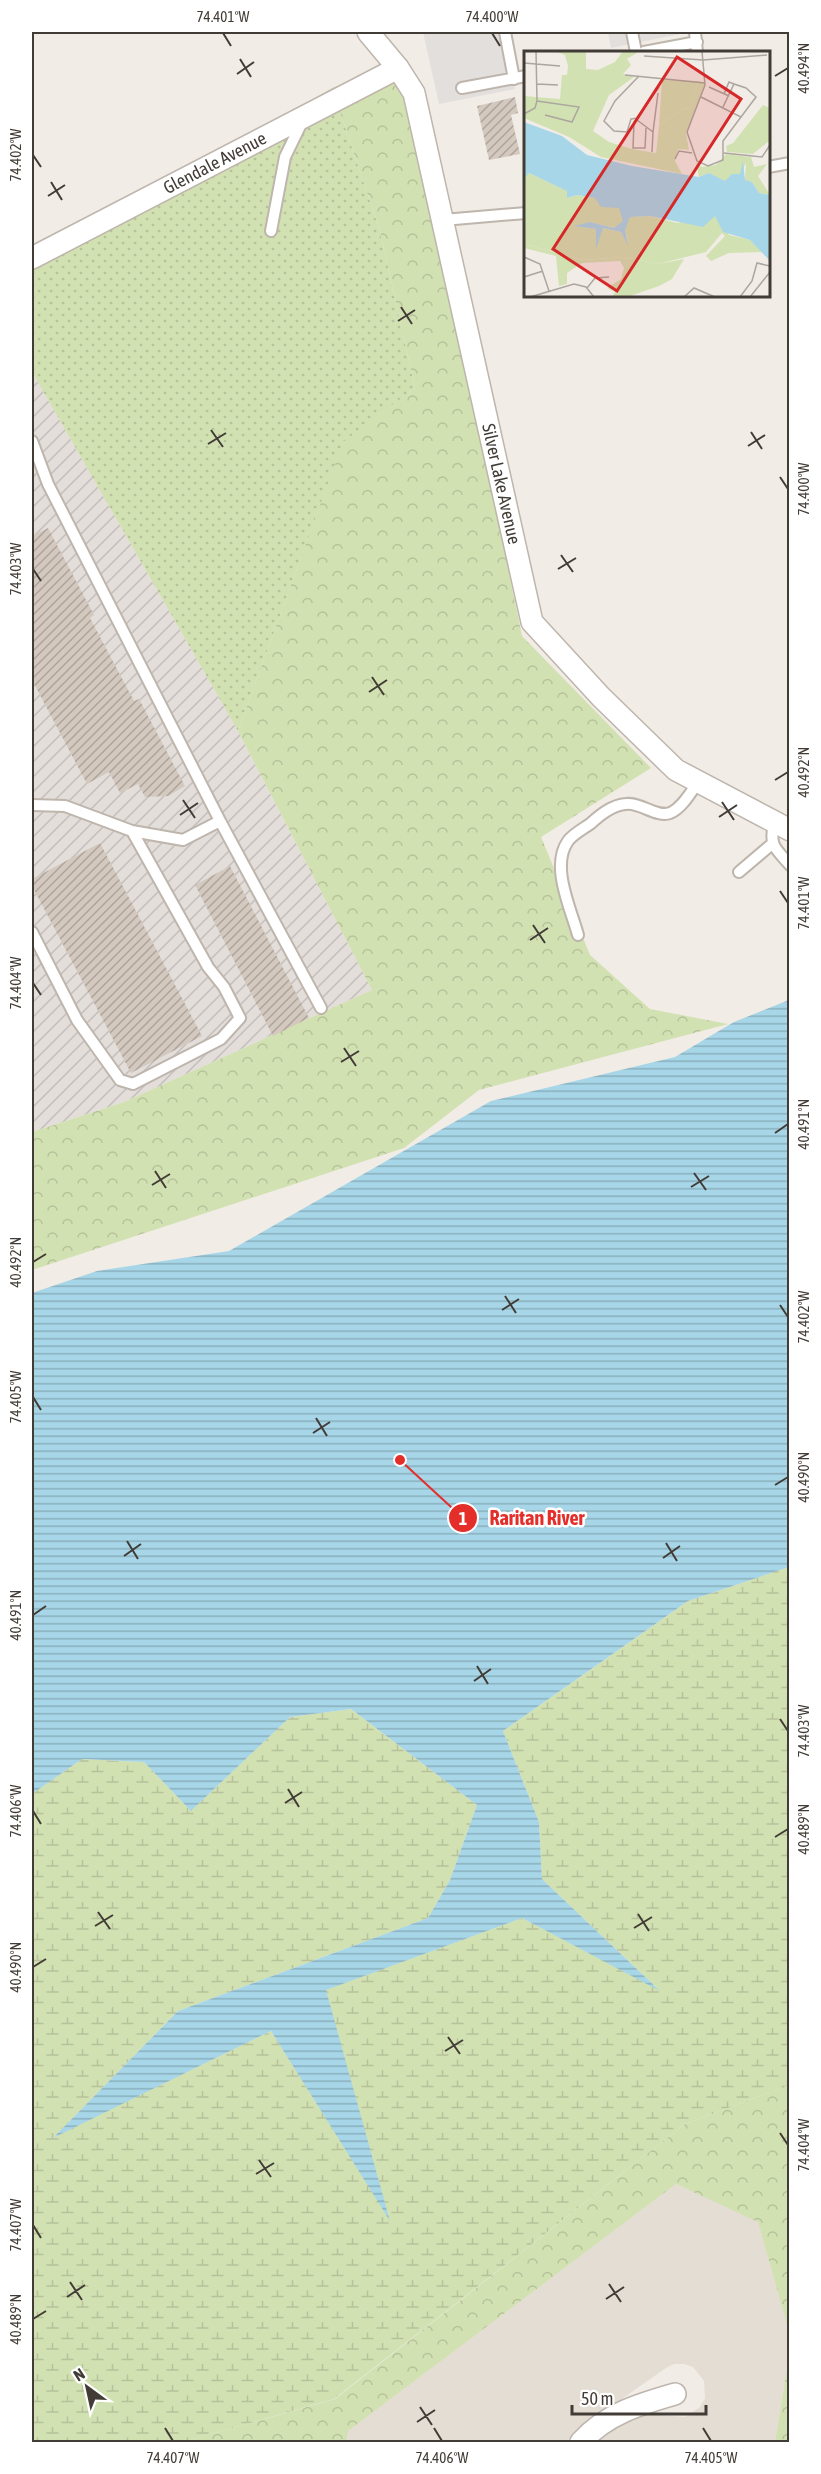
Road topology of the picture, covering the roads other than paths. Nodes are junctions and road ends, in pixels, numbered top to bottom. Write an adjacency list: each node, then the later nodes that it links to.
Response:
1 (368, 32): 7 (street, Silver Lake Avenue)
2 (505, 32): 9 (lane)
3 (632, 32): 5 (lane)
4 (697, 42): 6 (lane)
5 (636, 51)
6 (649, 51)
7 (398, 68): 11 (street, Glendale Avenue); 15 (street, Silver Lake Avenue)
8 (524, 76): 9 (lane)
9 (514, 79): 10 (lane)
10 (462, 88)
11 (304, 117): 16 (lane); 17 (street, Glendale Avenue)
12 (789, 163): 13 (lane)
13 (770, 167)
14 (524, 213): 15 (lane)
15 (443, 220): 19 (street, Silver Lake Avenue)
16 (271, 231)
17 (32, 258)
18 (32, 441): 21 (lane)
19 (698, 782): 22 (street, Silver Lake Avenue); 28 (lane)
20 (32, 805): 23 (lane)
21 (220, 821): 23 (lane); 29 (lane)
22 (782, 826): 24 (lane)
23 (132, 831): 27 (lane)
24 (772, 844): 25 (lane); 26 (lane)
25 (789, 865)
26 (739, 872)
27 (32, 932)
28 (578, 935)
29 (321, 1008)
30 (675, 2394): 31 (street)
31 (581, 2442)

